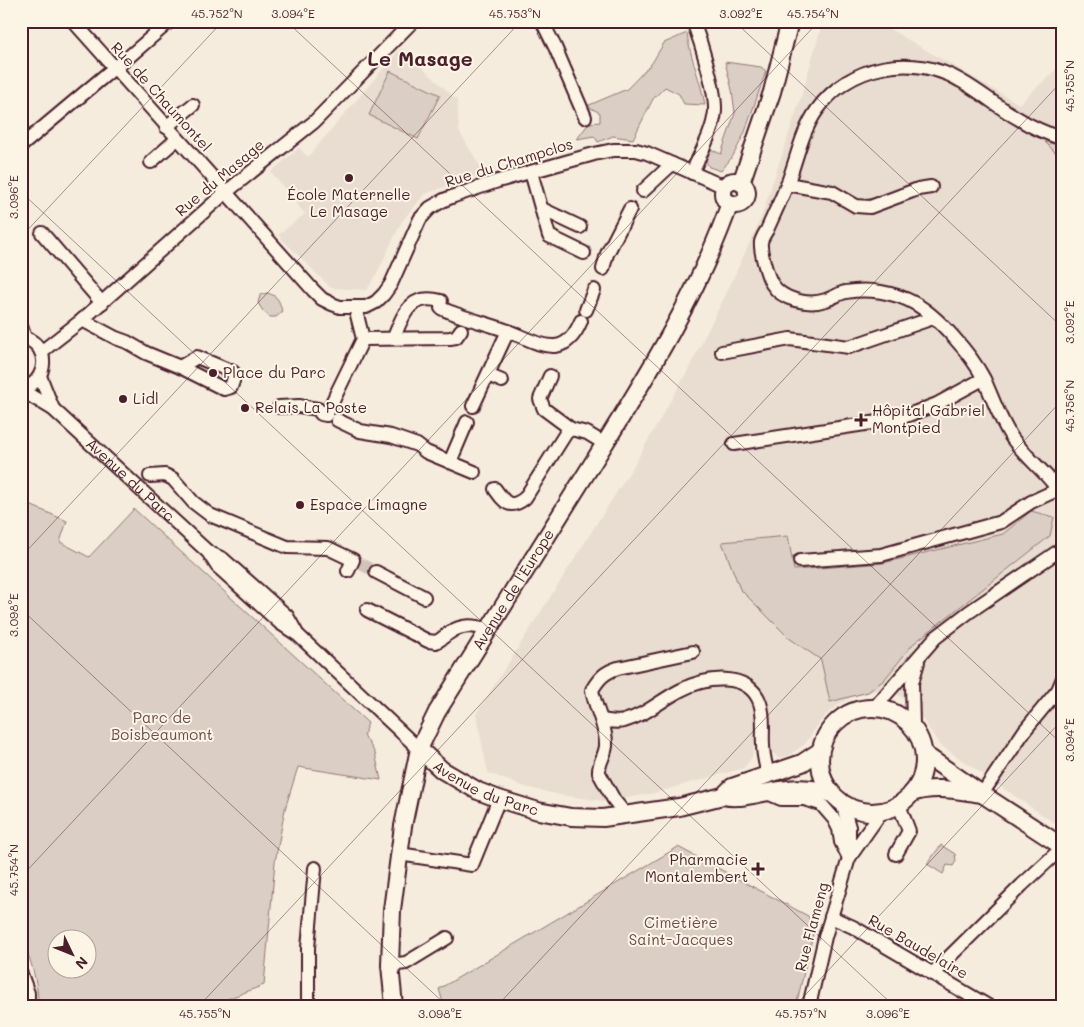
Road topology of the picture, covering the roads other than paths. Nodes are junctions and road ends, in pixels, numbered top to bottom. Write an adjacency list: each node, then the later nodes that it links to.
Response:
1 (73, 21): 7 (street, Rue de Chaumontel)
2 (170, 21): 7 (street)
3 (542, 21): 9 (street)
4 (693, 21): 17 (street)
5 (790, 21): 21 (main road, Avenue de l'Europe)
6 (411, 22): 22 (street, Rue du Masage)
7 (114, 68): 10 (street, Rue de Chaumontel); 13 (street)
8 (193, 105): 10 (street)
9 (585, 117)
10 (166, 127): 11 (street, Rue de Chaumontel)
11 (177, 139): 14 (street); 22 (street, Rue de Chaumontel)
12 (1063, 139): 18 (street)
13 (21, 146)
14 (151, 162)
15 (672, 164): 16 (street, Rue du Champclos); 17 (street, Rue du Champclos); 20 (street)
16 (531, 172): 23 (street); 31 (street, Rue du Champclos)
17 (692, 173): 21 (street, Rue du Champclos)
18 (787, 184): 19 (street); 32 (street)
19 (931, 187)
20 (643, 191)
21 (732, 191): 54 (main road, Avenue de l'Europe)
22 (226, 194): 30 (street, Rue du Masage); 31 (street, Rue du Champclos)
23 (542, 208): 25 (street); 27 (street)
24 (630, 209): 28 (street)
25 (580, 227)
26 (42, 233): 30 (street)
27 (584, 253)
28 (603, 269)
29 (594, 290): 35 (street)
30 (102, 303): 33 (street, Rue du Masage)
31 (354, 307): 38 (street)
32 (933, 318): 40 (street); 45 (street)
33 (82, 320): 39 (street, Rue du Masage); 41 (street)
34 (461, 330): 37 (street)
35 (508, 331): 37 (street); 42 (street)
36 (22, 334): 39 (street)
37 (394, 337): 38 (street)
38 (363, 339): 51 (street)
39 (41, 352): 43 (street)
40 (722, 352)
41 (180, 367)
42 (488, 375): 46 (street); 48 (street)
43 (40, 376): 47 (street); 50 (street, Avenue du Parc)
44 (550, 376): 53 (street)
45 (983, 379): 55 (street); 61 (street)
46 (502, 381)
47 (21, 390): 50 (street, Avenue du Parc)
48 (473, 406)
49 (279, 407): 51 (street)
50 (53, 409): 75 (street, Avenue du Parc)
51 (336, 412): 56 (street)
52 (467, 422): 56 (street)
53 (571, 429): 54 (street); 60 (street)
54 (605, 444): 68 (main road, Avenue de l'Europe)
55 (734, 444)
56 (450, 462): 58 (street)
57 (1063, 468): 61 (street)
58 (474, 472)
59 (150, 476): 64 (street)
60 (495, 489)
61 (1061, 493): 63 (street)
62 (1063, 548): 70 (street)
63 (800, 561)
64 (353, 564)
65 (376, 572): 66 (street)
66 (424, 597)
67 (367, 610): 68 (street)
68 (488, 630): 75 (main road, Avenue de l'Europe)
69 (694, 652): 73 (street)
70 (920, 658): 72 (street); 74 (street)
71 (1061, 687): 81 (street)
72 (875, 707): 74 (main road); 76 (main road)
73 (602, 723): 78 (street); 87 (street)
74 (913, 726): 77 (main road)
75 (419, 749): 84 (main road, Avenue du Parc); 89 (main road, Avenue de l'Europe)
76 (820, 751): 78 (main road, Avenue du Parc); 83 (main road)
77 (924, 754): 80 (main road); 81 (main road)
78 (768, 775): 82 (main road, Avenue du Parc)
79 (767, 792): 82 (main road, Avenue du Parc); 83 (main road, Avenue du Parc); 91 (street)
80 (912, 794): 81 (main road); 85 (main road)
81 (982, 794): 88 (main road)
82 (723, 796): 87 (main road, Avenue du Parc)
83 (837, 798): 86 (main road); 91 (street, Rue Flameng)
84 (499, 799): 87 (main road, Avenue du Parc); 89 (street)
85 (900, 804): 86 (main road); 90 (street)
86 (882, 811): 91 (street, Rue Flameng)
87 (627, 816)
88 (1063, 847): 97 (street)
89 (399, 854): 95 (main road, Avenue de l'Europe)
90 (896, 854)
91 (850, 858): 93 (street, Rue Flameng)
92 (315, 868): 99 (street)
93 (831, 917): 97 (street, Rue Baudelaire); 101 (street, Rue Flameng)
94 (447, 938): 95 (street)
95 (390, 965): 100 (main road, Avenue de l'Europe)
96 (21, 974): 98 (street)
97 (932, 974): 102 (street, Rue Baudelaire)
98 (28, 1006)
99 (308, 1006)
100 (394, 1006)
101 (809, 1006)
102 (988, 1006)

